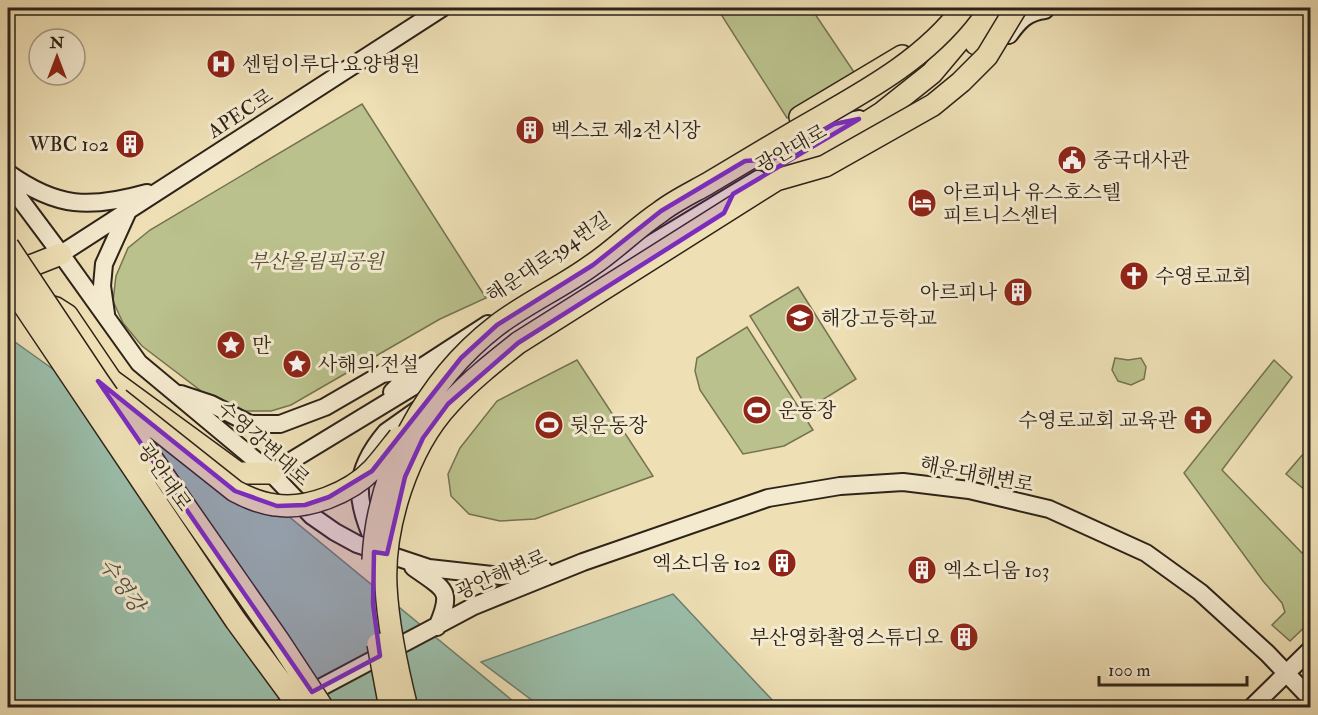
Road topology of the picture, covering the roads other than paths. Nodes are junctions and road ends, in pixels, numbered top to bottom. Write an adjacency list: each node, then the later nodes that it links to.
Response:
1 (442, 8): 17 (main road, APEC로)
2 (952, 8): 12 (highway)
3 (963, 8): 24 (highway, bridge)
4 (970, 8): 24 (highway, 광안대로, bridge)
5 (978, 8): 10 (main road, 해운대로394번길)
6 (985, 8): 15 (highway, 광안대로, bridge)
7 (1002, 8): 13 (highway)
8 (1044, 8): 9 (main road)
9 (1020, 12): 13 (main road, 해운대로394번길); 15 (highway, bridge)
10 (859, 119): 11 (main road, 해운대로394번길); 18 (main road, 해운대로394번길)
11 (756, 160): 12 (main road, 해운대로394번길); 18 (main road)
12 (725, 163): 33 (main road, 해운대로394번길)
13 (816, 165): 20 (main road, 해운대로394번길)
14 (8, 173): 17 (main road)
15 (776, 180): 50 (highway, 광안대로, bridge)
16 (8, 183): 23 (main road, 수영강변대로)
17 (162, 189): 19 (main road, APEC로)
18 (739, 191): 20 (main road); 22 (main road, 해운대로394번길)
19 (129, 211): 23 (main road, APEC로); 29 (main road)
20 (717, 227): 27 (main road, 해운대로394번길)
21 (8, 246): 34 (highway, 광안대로, bridge)
22 (637, 252): 27 (main road, 해운대로394번길); 31 (main road, 해운대로394번길)
23 (61, 254): 25 (highway); 29 (main road, 수영강변대로)
24 (593, 265): 36 (highway, bridge)
25 (8, 271)
26 (8, 282): 47 (highway, 광안대로, bridge)
27 (619, 284): 30 (main road, 해운대로394번길)
28 (8, 295): 38 (highway)
29 (107, 318): 35 (main road, 수영강변대로)
30 (549, 322): 31 (main road, 해운대로394번길); 32 (main road, 해운대로394번길)
31 (514, 326): 37 (main road, 해운대로394번길)
32 (509, 345): 37 (main road, 해운대로394번길); 39 (main road)
33 (422, 367): 35 (main road); 37 (main road, 해운대로394번길)
34 (98, 381): 36 (highway, bridge); 48 (highway, 광안대로, bridge)
35 (171, 390): 38 (main road, 수영강변대로)
36 (423, 407): 49 (highway, bridge)
37 (374, 410): 38 (main road, 해운대로394번길)
38 (271, 473): 39 (main road, 수영강변대로)
39 (379, 553): 40 (main road, 수영강변대로)
40 (401, 557): 41 (main road, 수영강변대로); 42 (main road)
41 (583, 562): 42 (main road, 광안해변로); 44 (main road, 해운대해변로)
42 (437, 627): 46 (main road, 광안해변로, bridge)
43 (1311, 650): 44 (main road)
44 (1287, 673): 45 (main road, 해운대해변로); 51 (main road)
45 (1311, 698)
46 (282, 708)
47 (300, 708)
48 (322, 708)
49 (390, 708)
50 (407, 708)
51 (1251, 708)

